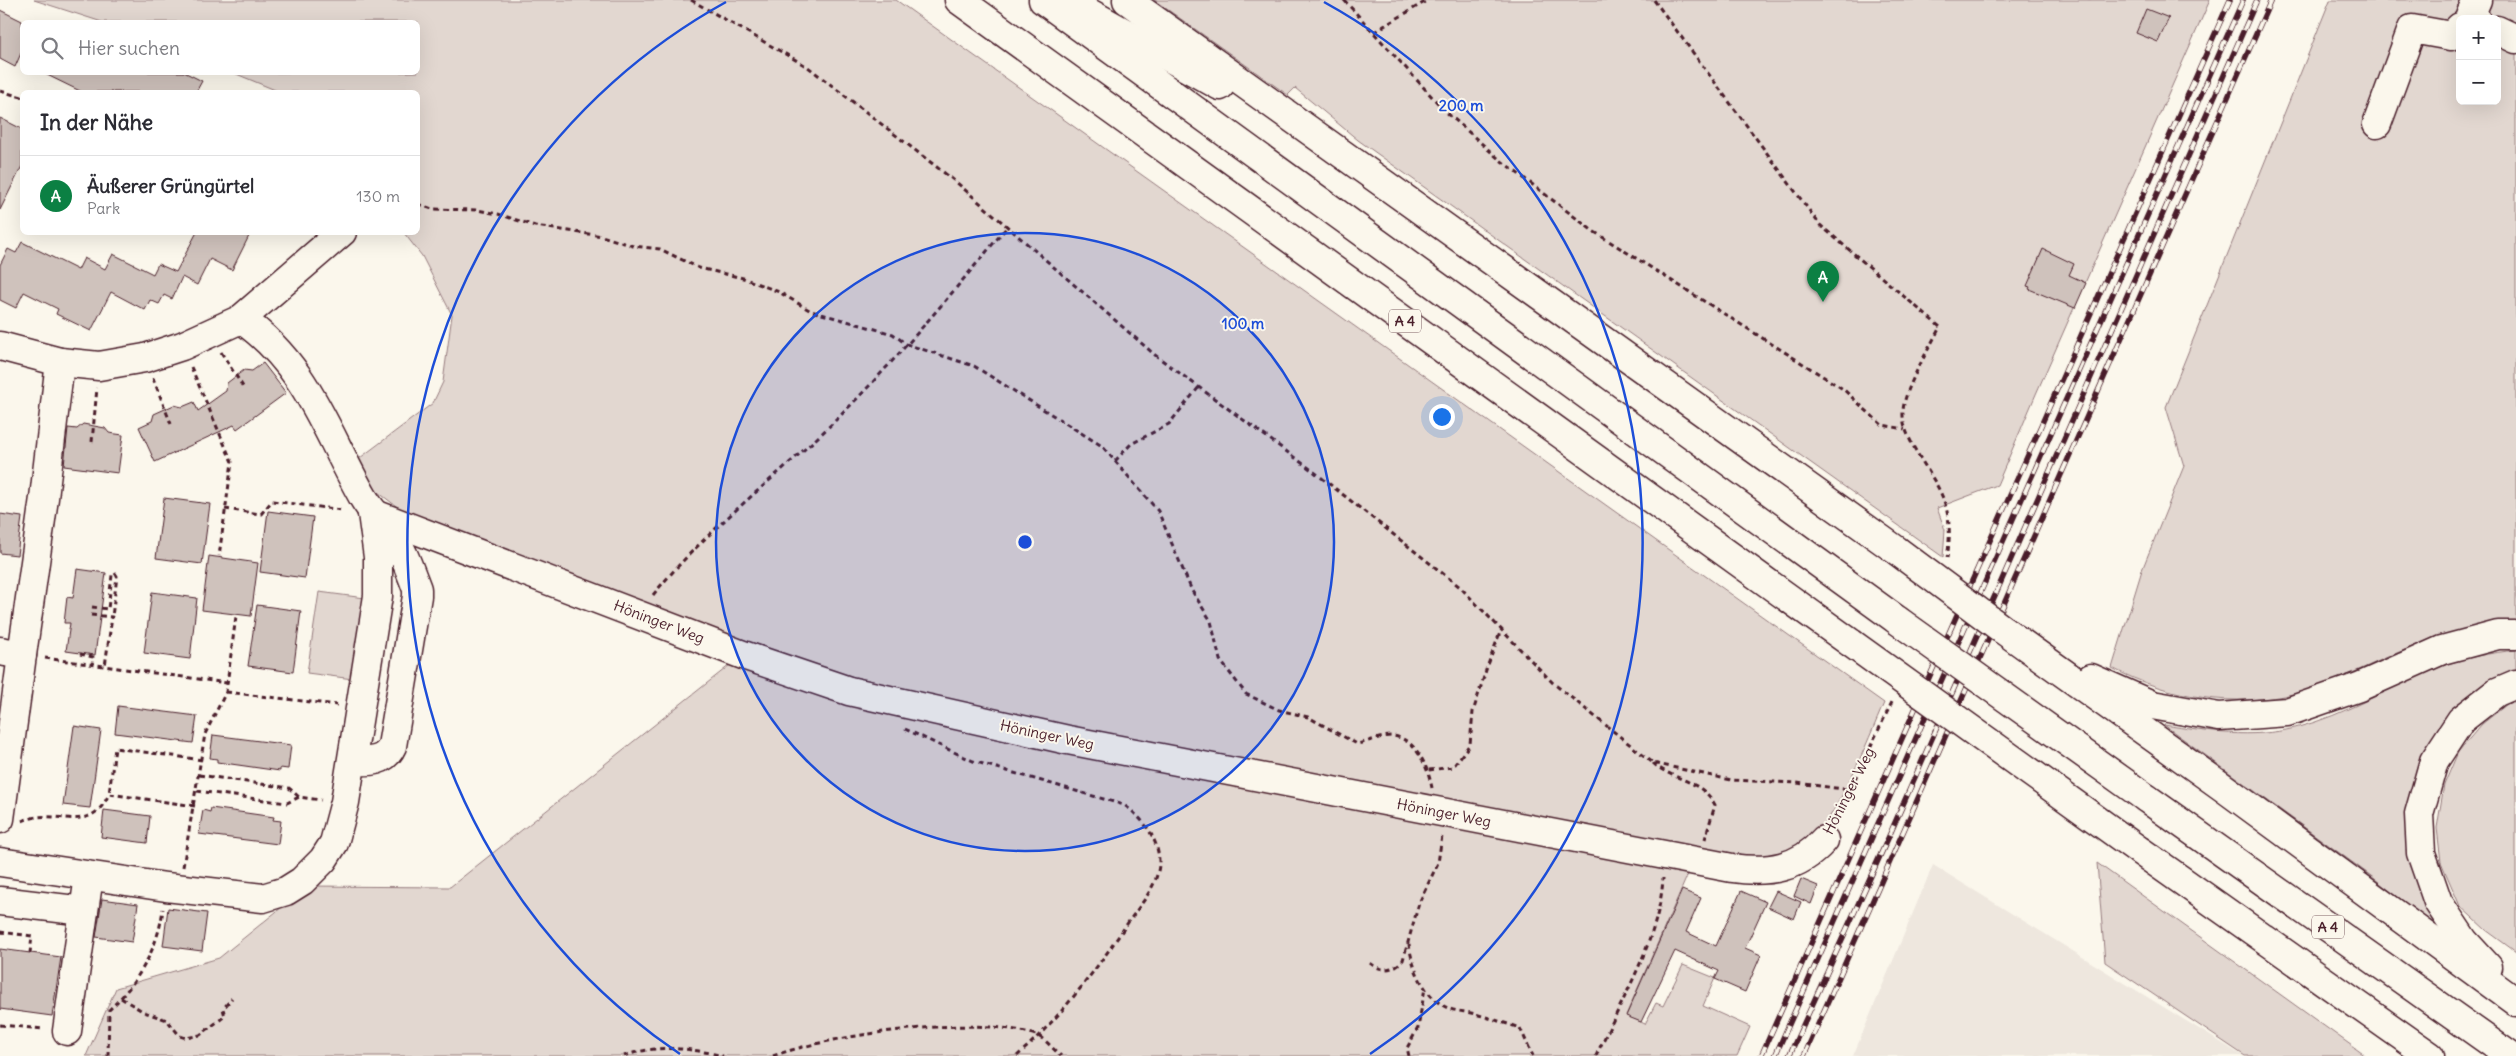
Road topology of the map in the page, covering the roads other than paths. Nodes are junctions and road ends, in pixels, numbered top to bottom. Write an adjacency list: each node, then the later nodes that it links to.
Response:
1 (958, 0): 29 (main road, A 4, bridge)
2 (1042, 0): 30 (main road, A 4, bridge)
3 (1067, 0): 9 (main road)
4 (1127, 0): 9 (main road)
5 (2456, 31): 8 (main road)
6 (2501, 32): 7 (main road)
7 (2516, 40)
8 (2377, 124)
9 (1344, 155): 15 (main road, bridge)
10 (339, 235): 11 (main road)
11 (241, 319): 13 (main road); 14 (main road)
12 (0, 346): 13 (main road)
13 (60, 362): 17 (main road)
14 (372, 513): 19 (main road); 19 (main road); 21 (main road, Höninger Weg)
15 (2002, 630): 16 (main road); 27 (main road)
16 (2516, 634)
17 (11, 653): 20 (main road)
18 (2516, 684): 26 (main road)
19 (353, 761): 23 (main road)
20 (10, 821)
21 (1824, 840)
22 (0, 862): 23 (main road)
23 (89, 876): 25 (main road)
24 (0, 901): 25 (main road)
25 (84, 911): 28 (main road)
26 (2516, 998)
27 (2516, 1002)
28 (68, 1031)
29 (2430, 1056)
30 (2510, 1056)

